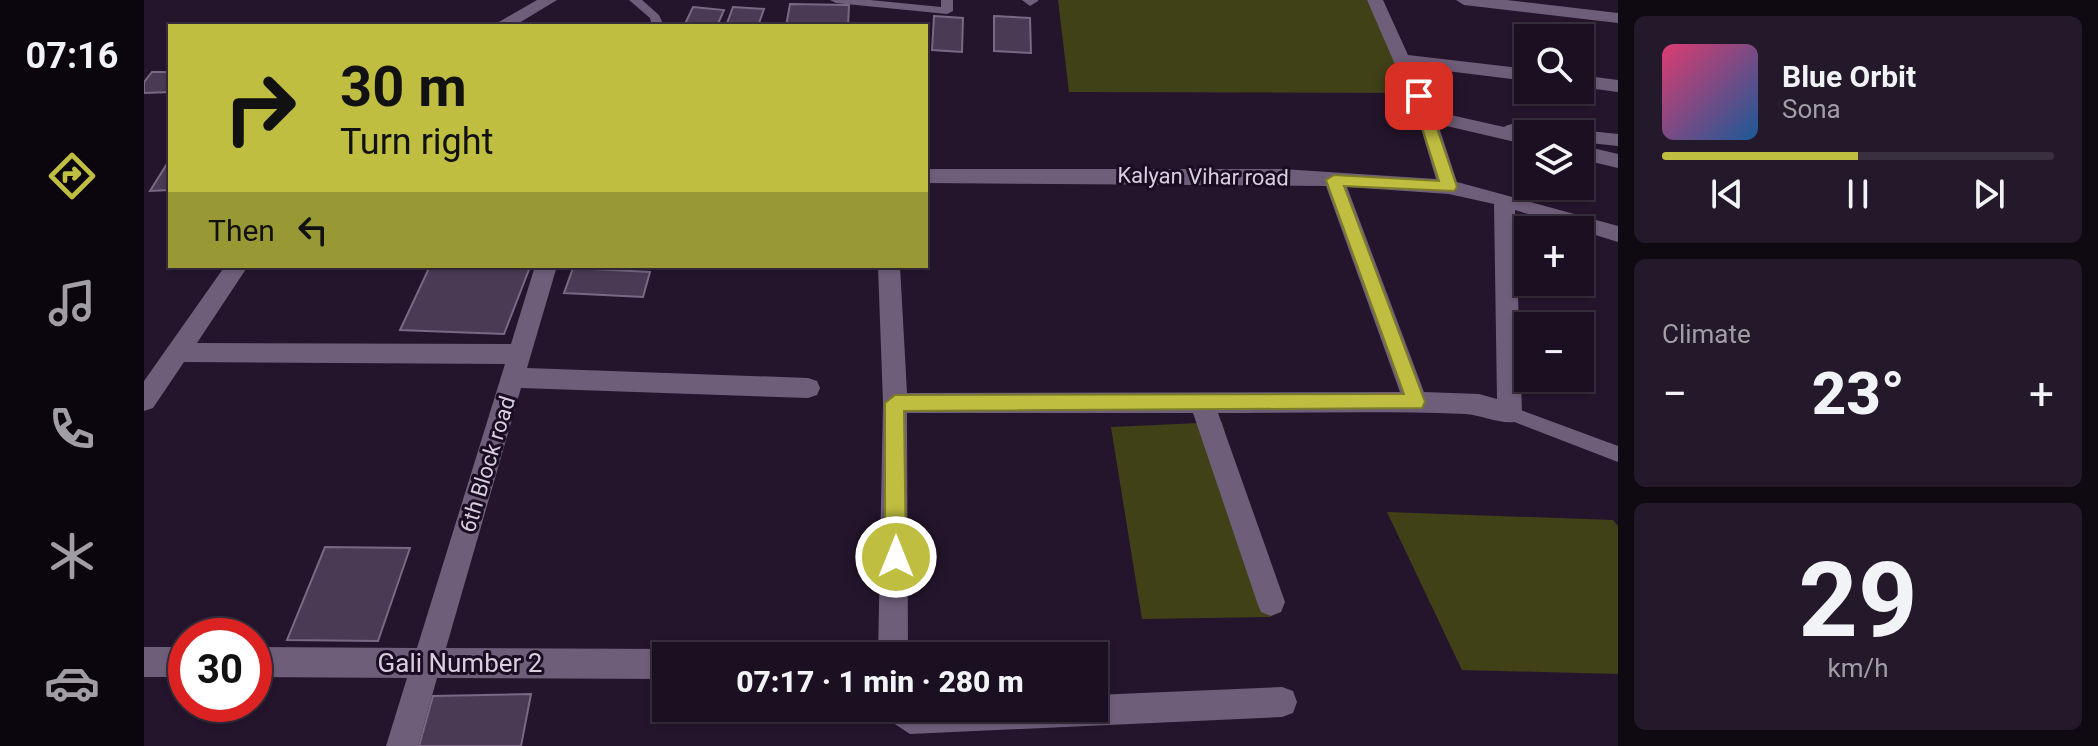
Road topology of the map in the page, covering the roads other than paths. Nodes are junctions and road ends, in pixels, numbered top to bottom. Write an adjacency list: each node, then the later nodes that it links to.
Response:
1 (549, 0): 8 (street)
2 (635, 0): 9 (lane)
3 (836, 0): 4 (lane)
4 (947, 0)
5 (1375, 0): 10 (street)
6 (1464, 0): 7 (street)
7 (1618, 18)
8 (505, 24)
9 (657, 24)
10 (1404, 60): 11 (street); 14 (street)
11 (1514, 73)
12 (1594, 83): 13 (street)
13 (1618, 86)
14 (1426, 115): 15 (street); 24 (street)
15 (1466, 124): 16 (street); 17 (street)
16 (1514, 129)
17 (1514, 136)
18 (1594, 137): 19 (street)
19 (1618, 140)
20 (1594, 155): 21 (street)
21 (1618, 161)
22 (928, 176): 23 (street, Kalyan Vihar road)
23 (1334, 180): 24 (street, Kalyan Vihar road); 35 (street)
24 (1449, 187): 25 (street, Kalyan Vihar road)
25 (1504, 199): 26 (street, Kalyan Vihar road); 37 (street)
26 (1618, 234)
27 (236, 268): 30 (street)
28 (545, 268): 31 (street, 6th Block road)
29 (889, 268): 36 (street)
30 (176, 352): 31 (street); 33 (street)
31 (516, 366): 32 (street); 44 (street, 6th Block road)
32 (808, 388)
33 (144, 401)
34 (1202, 402): 35 (street); 36 (street); 39 (street)
35 (1416, 402): 37 (street)
36 (895, 403): 40 (street)
37 (1510, 413): 38 (lane)
38 (1618, 454)
39 (1271, 602)
40 (889, 642)
41 (144, 662): 42 (street)
42 (168, 662)
43 (272, 662): 44 (street, Gali Number 2)
44 (428, 662): 45 (street, Gali Number 2); 48 (street)
45 (652, 664)
46 (1282, 702): 47 (street)
47 (1108, 710)
48 (402, 746)

